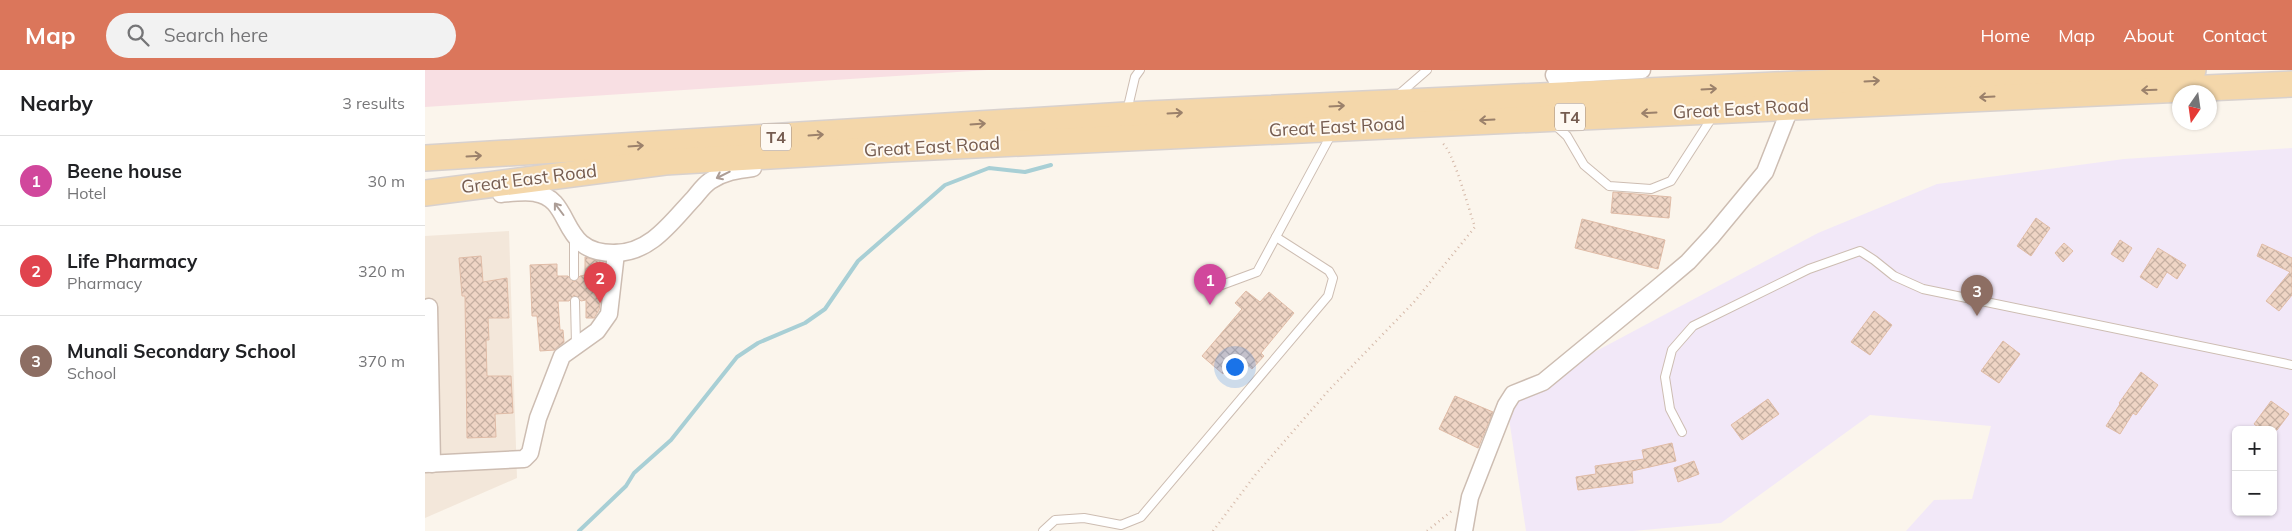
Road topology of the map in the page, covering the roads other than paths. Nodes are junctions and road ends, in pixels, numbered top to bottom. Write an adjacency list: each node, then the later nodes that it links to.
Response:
1 (1140, 70): 13 (lane)
2 (1427, 70): 10 (lane)
3 (1642, 70): 5 (street)
4 (2193, 70): 6 (main road, Great East Road / T4, one-way to 4)
5 (1602, 71): 6 (street)
6 (1557, 80): 10 (main road, Great East Road / T4)
7 (2292, 84): 8 (main road, Great East Road / T4)
8 (2250, 86): 9 (main road, Great East Road / T4); 11 (main road, Great East Road / T4, one-way to 11)
9 (2292, 91)
10 (1387, 103): 13 (main road, Great East Road / T4, one-way to 10)
11 (1791, 106): 12 (main road, Great East Road / T4); 31 (street)
12 (1717, 110): 14 (main road, Great East Road / T4, one-way to 14); 14 (lane)
13 (1126, 115): 17 (main road, Great East Road / T4, one-way to 13)
14 (1547, 118): 15 (main road, Great East Road / T4, one-way to 15)
15 (1335, 127): 16 (main road, Great East Road / T4); 19 (lane)
16 (891, 149): 18 (main road, Great East Road / T4); 21 (street, one-way to 21)
17 (425, 158)
18 (425, 193): 20 (street, one-way to 18)
19 (1276, 237): 23 (lane); 30 (lane)
20 (574, 238): 21 (street); 22 (lane)
21 (616, 253): 26 (street)
22 (574, 276)
23 (1219, 286)
24 (575, 301): 26 (lane)
25 (429, 307): 29 (street)
26 (576, 344): 29 (street)
27 (2292, 365): 28 (lane)
28 (1682, 432)
29 (429, 464)
30 (1043, 531)
31 (1463, 531)

